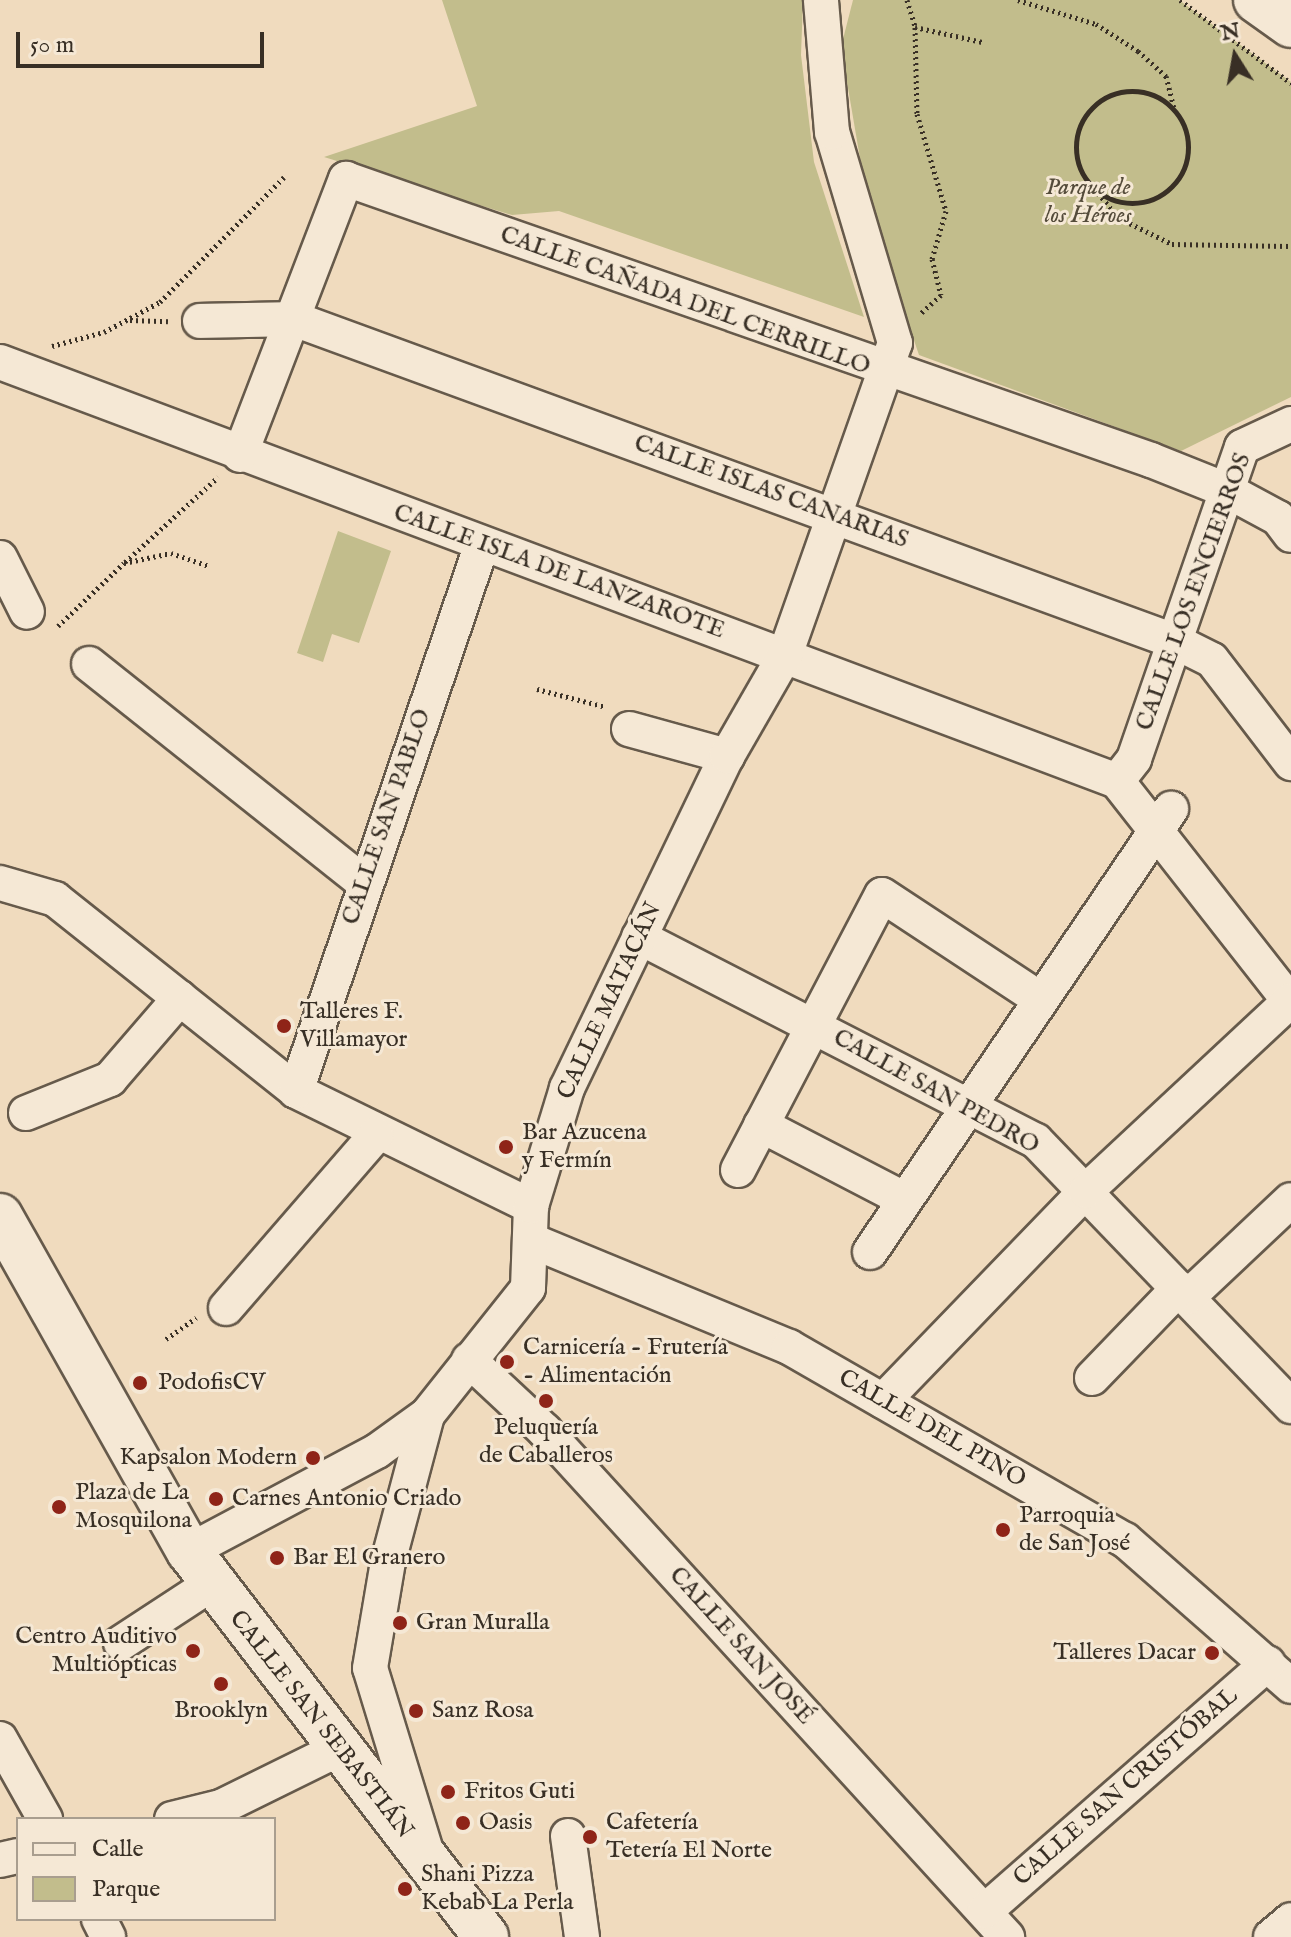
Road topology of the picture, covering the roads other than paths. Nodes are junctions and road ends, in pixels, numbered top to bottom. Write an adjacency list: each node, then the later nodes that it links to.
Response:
1 (821, 0): 7 (street, CALLE MATACÁN)
2 (1256, 0): 3 (street)
3 (1291, 25)
4 (294, 319): 5 (street, CALLE ISLAS CANARIAS); 7 (street, CALLE CAÑADA DEL CERRILLO); 9 (street, CALLE CAÑADA DEL CERRILLO); 11 (street, CALLE ISLAS CANARIAS)
5 (200, 321)
6 (0, 362): 9 (street, CALLE ISLA DE LANZAROTE)
7 (885, 373): 10 (street, CALLE CAÑADA DEL CERRILLO); 11 (street, CALLE MATACÁN)
8 (1291, 424): 10 (street, CALLE LOS ENCIERROS)
9 (240, 455): 13 (street, CALLE ISLA DE LANZAROTE)
10 (1226, 490): 12 (street, CALLE CAÑADA DEL CERRILLO); 16 (street, CALLE LOS ENCIERROS)
11 (836, 514): 16 (street, CALLE ISLAS CANARIAS); 17 (street, CALLE MATACÁN)
12 (1291, 535)
13 (482, 544): 17 (street, CALLE ISLA DE LANZAROTE); 24 (street, CALLE SAN PABLO)
14 (0, 558): 15 (street)
15 (27, 612)
16 (1174, 641): 21 (street, CALLE ISLAS CANARIAS); 22 (street, CALLE LOS ENCIERROS)
17 (785, 655): 20 (street, CALLE MATACÁN); 22 (street, CALLE ISLA DE LANZAROTE)
18 (89, 664): 24 (street)
19 (629, 729): 20 (street)
20 (727, 756): 26 (street, CALLE MATACÁN)
21 (1291, 763)
22 (1126, 770): 23 (street)
23 (1165, 816): 27 (street); 29 (street); 30 (street)
24 (363, 882): 32 (street, CALLE SAN PABLO)
25 (0, 883): 28 (street)
26 (639, 937): 31 (street, CALLE SAN PEDRO); 41 (street, CALLE MATACÁN)
27 (1291, 964)
28 (180, 998): 32 (street); 34 (street)
29 (1040, 999): 31 (street); 33 (street)
30 (1290, 1002): 38 (street)
31 (813, 1026): 33 (street, CALLE SAN PEDRO); 35 (street)
32 (296, 1091): 36 (street)
33 (968, 1106): 38 (street, CALLE SAN PEDRO); 39 (street)
34 (26, 1113)
35 (761, 1125): 37 (street); 39 (street)
36 (376, 1135): 41 (street); 46 (street)
37 (738, 1170)
38 (1086, 1191): 45 (street, CALLE SAN PEDRO); 49 (street)
39 (904, 1199): 44 (street)
40 (1291, 1200): 45 (street)
41 (531, 1206): 43 (street, CALLE MATACÁN)
42 (0, 1216): 52 (street, CALLE SAN SEBASTIÁN)
43 (532, 1241): 47 (street, CALLE MATACÁN); 49 (street, CALLE DEL PINO)
44 (870, 1252)
45 (1184, 1292): 48 (street); 50 (street, CALLE SAN PEDRO)
46 (226, 1308)
47 (469, 1360): 51 (street, CALLE MATACÁN); 62 (street, CALLE SAN JOSÉ)
48 (1092, 1378)
49 (883, 1401): 55 (street, CALLE DEL PINO)
50 (1291, 1406)
51 (427, 1415): 52 (street, CALLE MATACÁN); 54 (street, CALLE MATACÁN)
52 (200, 1568): 53 (street); 57 (street, CALLE SAN SEBASTIÁN)
53 (121, 1643)
54 (370, 1668): 61 (street, CALLE SAN SEBASTIÁN)
55 (1280, 1674): 62 (street, CALLE SAN CRISTÓBAL)
56 (0, 1739): 58 (street)
57 (341, 1748): 59 (street); 61 (street, CALLE SAN SEBASTIÁN)
58 (44, 1817)
59 (180, 1817)
60 (568, 1836): 65 (street)
61 (431, 1866): 64 (street, CALLE SAN SEBASTIÁN)
62 (985, 1911): 66 (street, CALLE SAN JOSÉ)
63 (1291, 1920): 67 (street)
64 (486, 1937)
65 (582, 1937)
66 (1007, 1937)
67 (1271, 1937)

